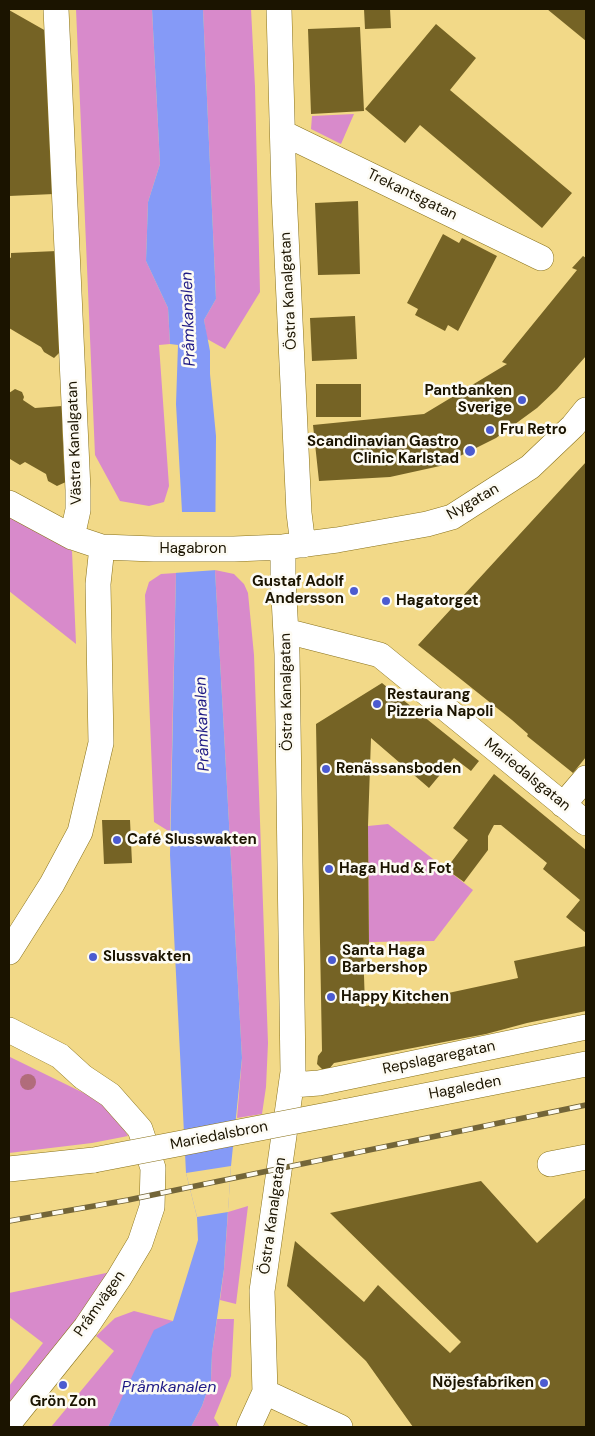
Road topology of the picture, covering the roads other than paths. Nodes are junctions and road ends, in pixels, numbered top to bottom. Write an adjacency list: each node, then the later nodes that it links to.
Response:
1 (56, 9): 7 (street, Västra Kanalgatan)
2 (279, 9): 3 (street, Östra Kanalgatan)
3 (283, 133): 4 (street, Trekantsgatan); 8 (street, Östra Kanalgatan)
4 (541, 258)
5 (586, 410): 8 (street, Nygatan)
6 (9, 503): 7 (street)
7 (72, 537): 9 (street)
8 (293, 546): 9 (street, Hagabron); 10 (street, Östra Kanalgatan)
9 (102, 547): 14 (street)
10 (286, 631): 12 (street, Mariedalsgatan); 18 (street, Östra Kanalgatan)
11 (586, 778): 12 (street)
12 (563, 805): 13 (street, Mariedalsgatan)
13 (586, 823)
14 (9, 952)
15 (586, 1027): 18 (street, Repslagaregatan)
16 (9, 1030): 24 (street, Pråmvägen)
17 (586, 1064): 19 (street, Hagaleden)
18 (292, 1085): 23 (street, Östra Kanalgatan)
19 (344, 1112): 22 (street, Mariedalsbron, bridge)
20 (586, 1156): 21 (street)
21 (550, 1164)
22 (9, 1169)
23 (265, 1392): 25 (street); 26 (street)
24 (9, 1423)
25 (249, 1427)
26 (340, 1427)

